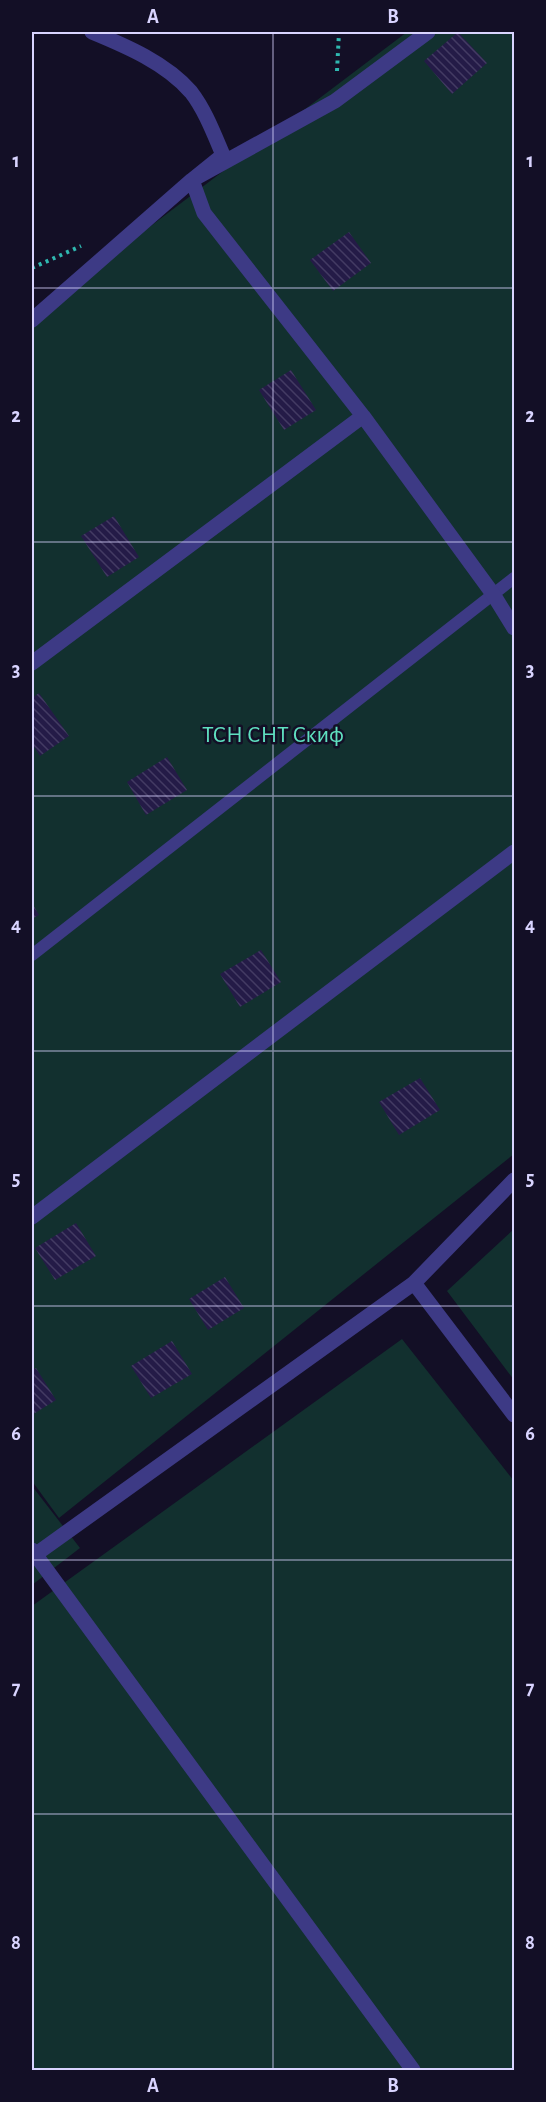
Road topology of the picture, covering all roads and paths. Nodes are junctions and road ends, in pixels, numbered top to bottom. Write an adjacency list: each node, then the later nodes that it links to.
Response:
1 (92, 32): 5 (street)
2 (339, 32): 4 (path)
3 (428, 32): 4 (street)
4 (335, 101): 5 (street)
5 (192, 180): 6 (street); 7 (street)
6 (32, 320)
7 (363, 416): 9 (street); 11 (street)
8 (514, 578): 9 (lane)
9 (493, 594): 10 (street); 13 (lane)
10 (514, 628)
11 (32, 663)
12 (514, 852): 15 (street)
13 (32, 955)
14 (514, 1180): 16 (street)
15 (32, 1217)
16 (414, 1283): 17 (street); 18 (street)
17 (514, 1415)
18 (33, 1554): 19 (street)
19 (413, 2070)

